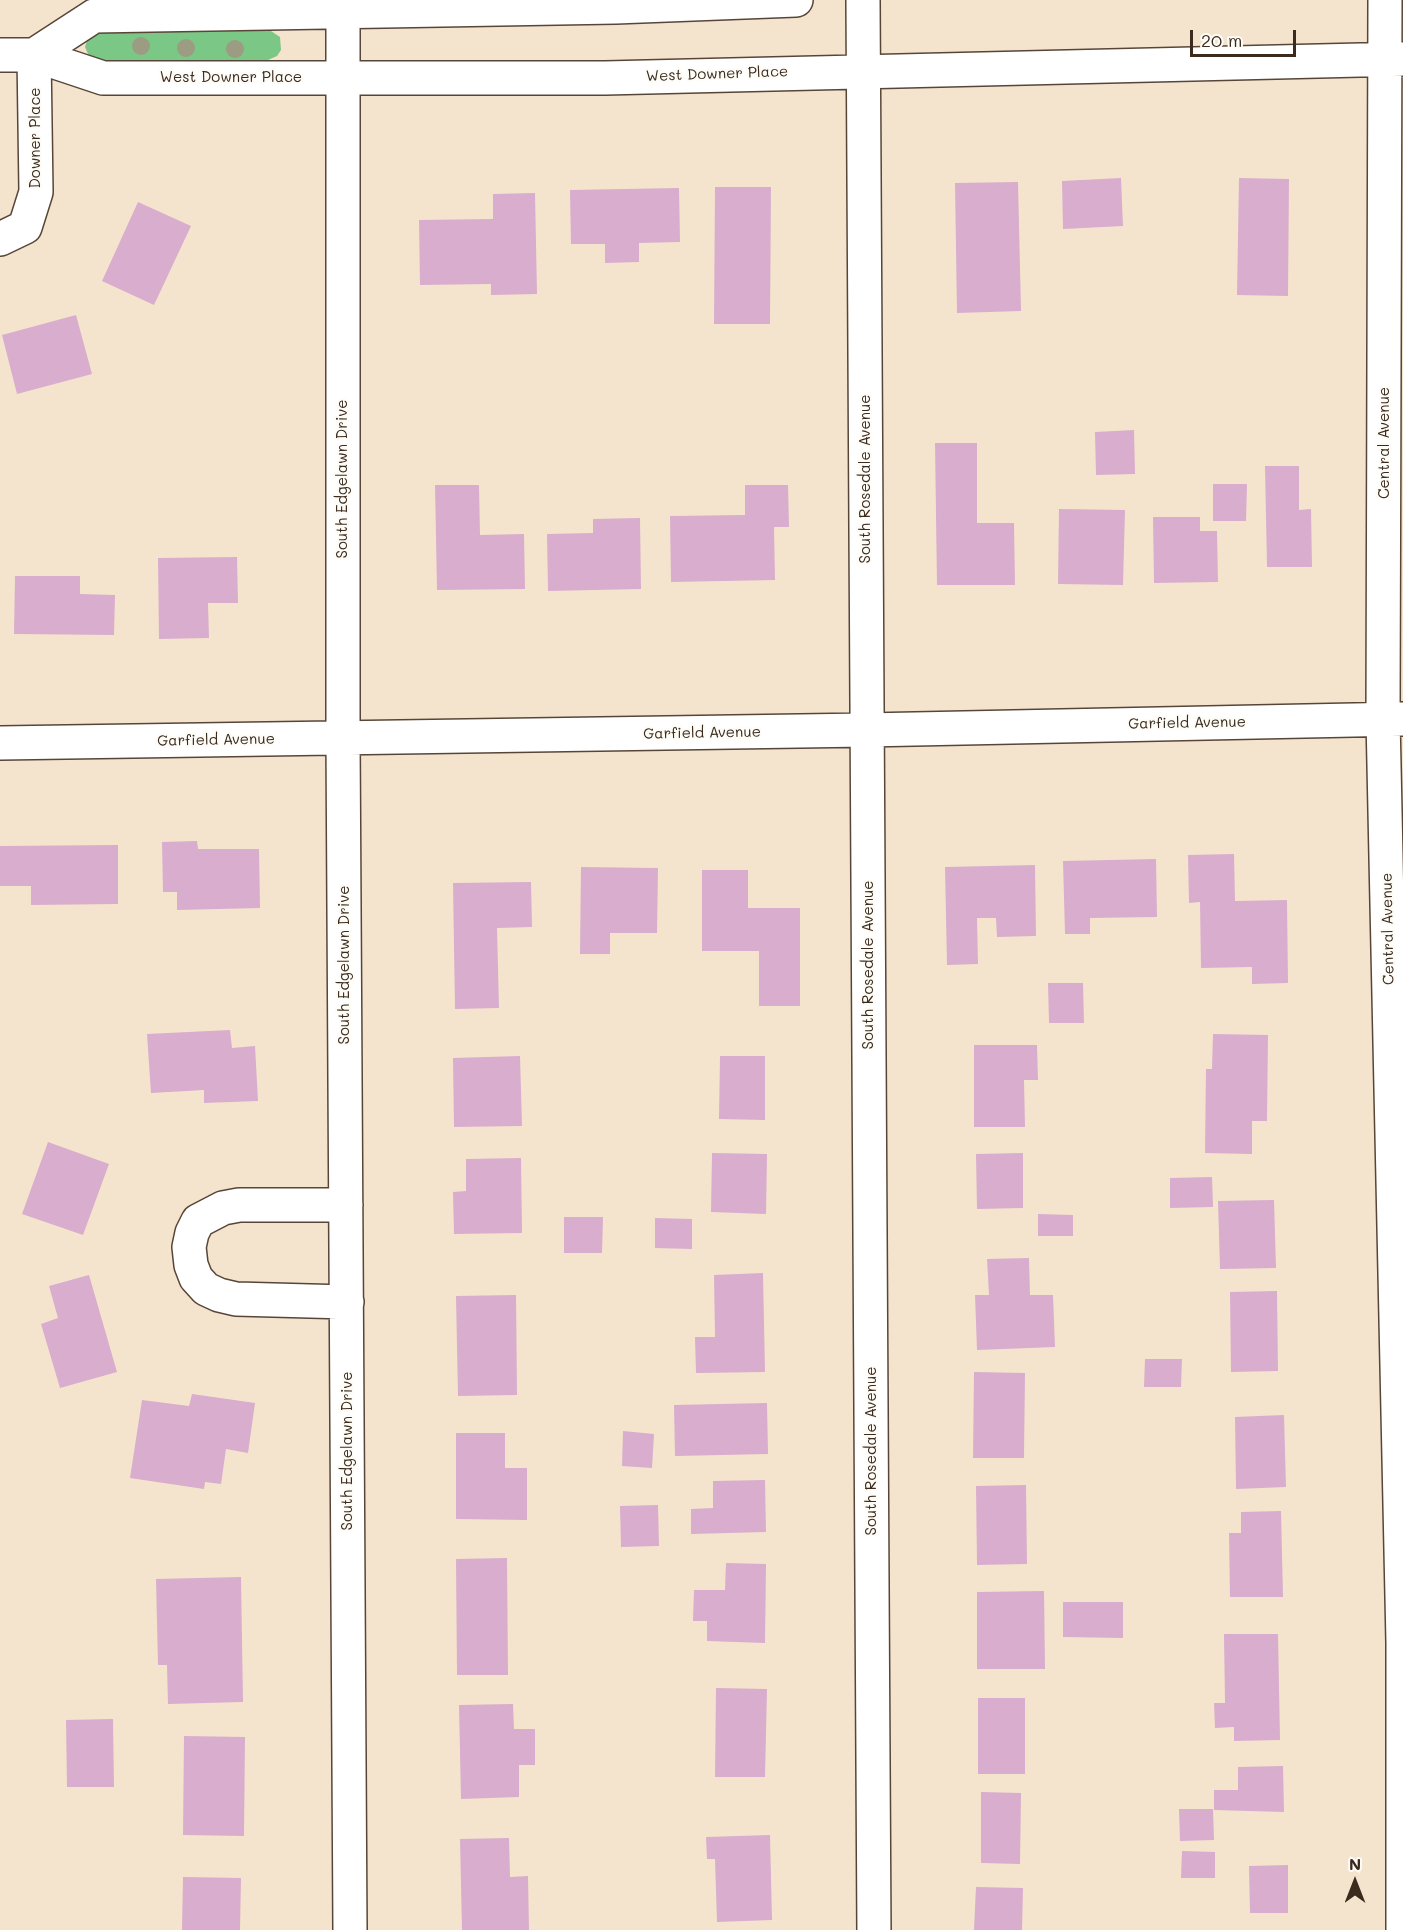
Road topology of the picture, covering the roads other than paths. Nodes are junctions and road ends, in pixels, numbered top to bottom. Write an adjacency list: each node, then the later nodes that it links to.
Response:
1 (796, 0): 4 (street)
2 (863, 0): 8 (street, South Rosedale Avenue)
3 (1385, 0): 7 (street, Central Avenue)
4 (343, 6): 6 (street); 9 (street, South Edgelawn Drive)
5 (0, 55): 6 (street, West Downer Place)
6 (34, 55): 9 (street, West Downer Place); 10 (street, Downer Place)
7 (1394, 59): 8 (street, West Downer Place); 11 (street, Central Avenue)
8 (864, 70): 9 (street, West Downer Place); 12 (street, South Rosedale Avenue)
9 (341, 77): 13 (street, South Edgelawn Drive)
10 (0, 238)
11 (1393, 719): 12 (street, Garfield Avenue); 19 (street, Central Avenue)
12 (866, 730): 13 (street, Garfield Avenue); 18 (street, South Rosedale Avenue)
13 (343, 738): 14 (street, Garfield Avenue); 15 (street, South Edgelawn Drive)
14 (0, 744)
15 (346, 1205): 16 (street, South Edgelawn Drive); 16 (street)
16 (347, 1302): 17 (street, South Edgelawn Drive)
17 (350, 1930)
18 (874, 1930)
19 (1403, 1930)

